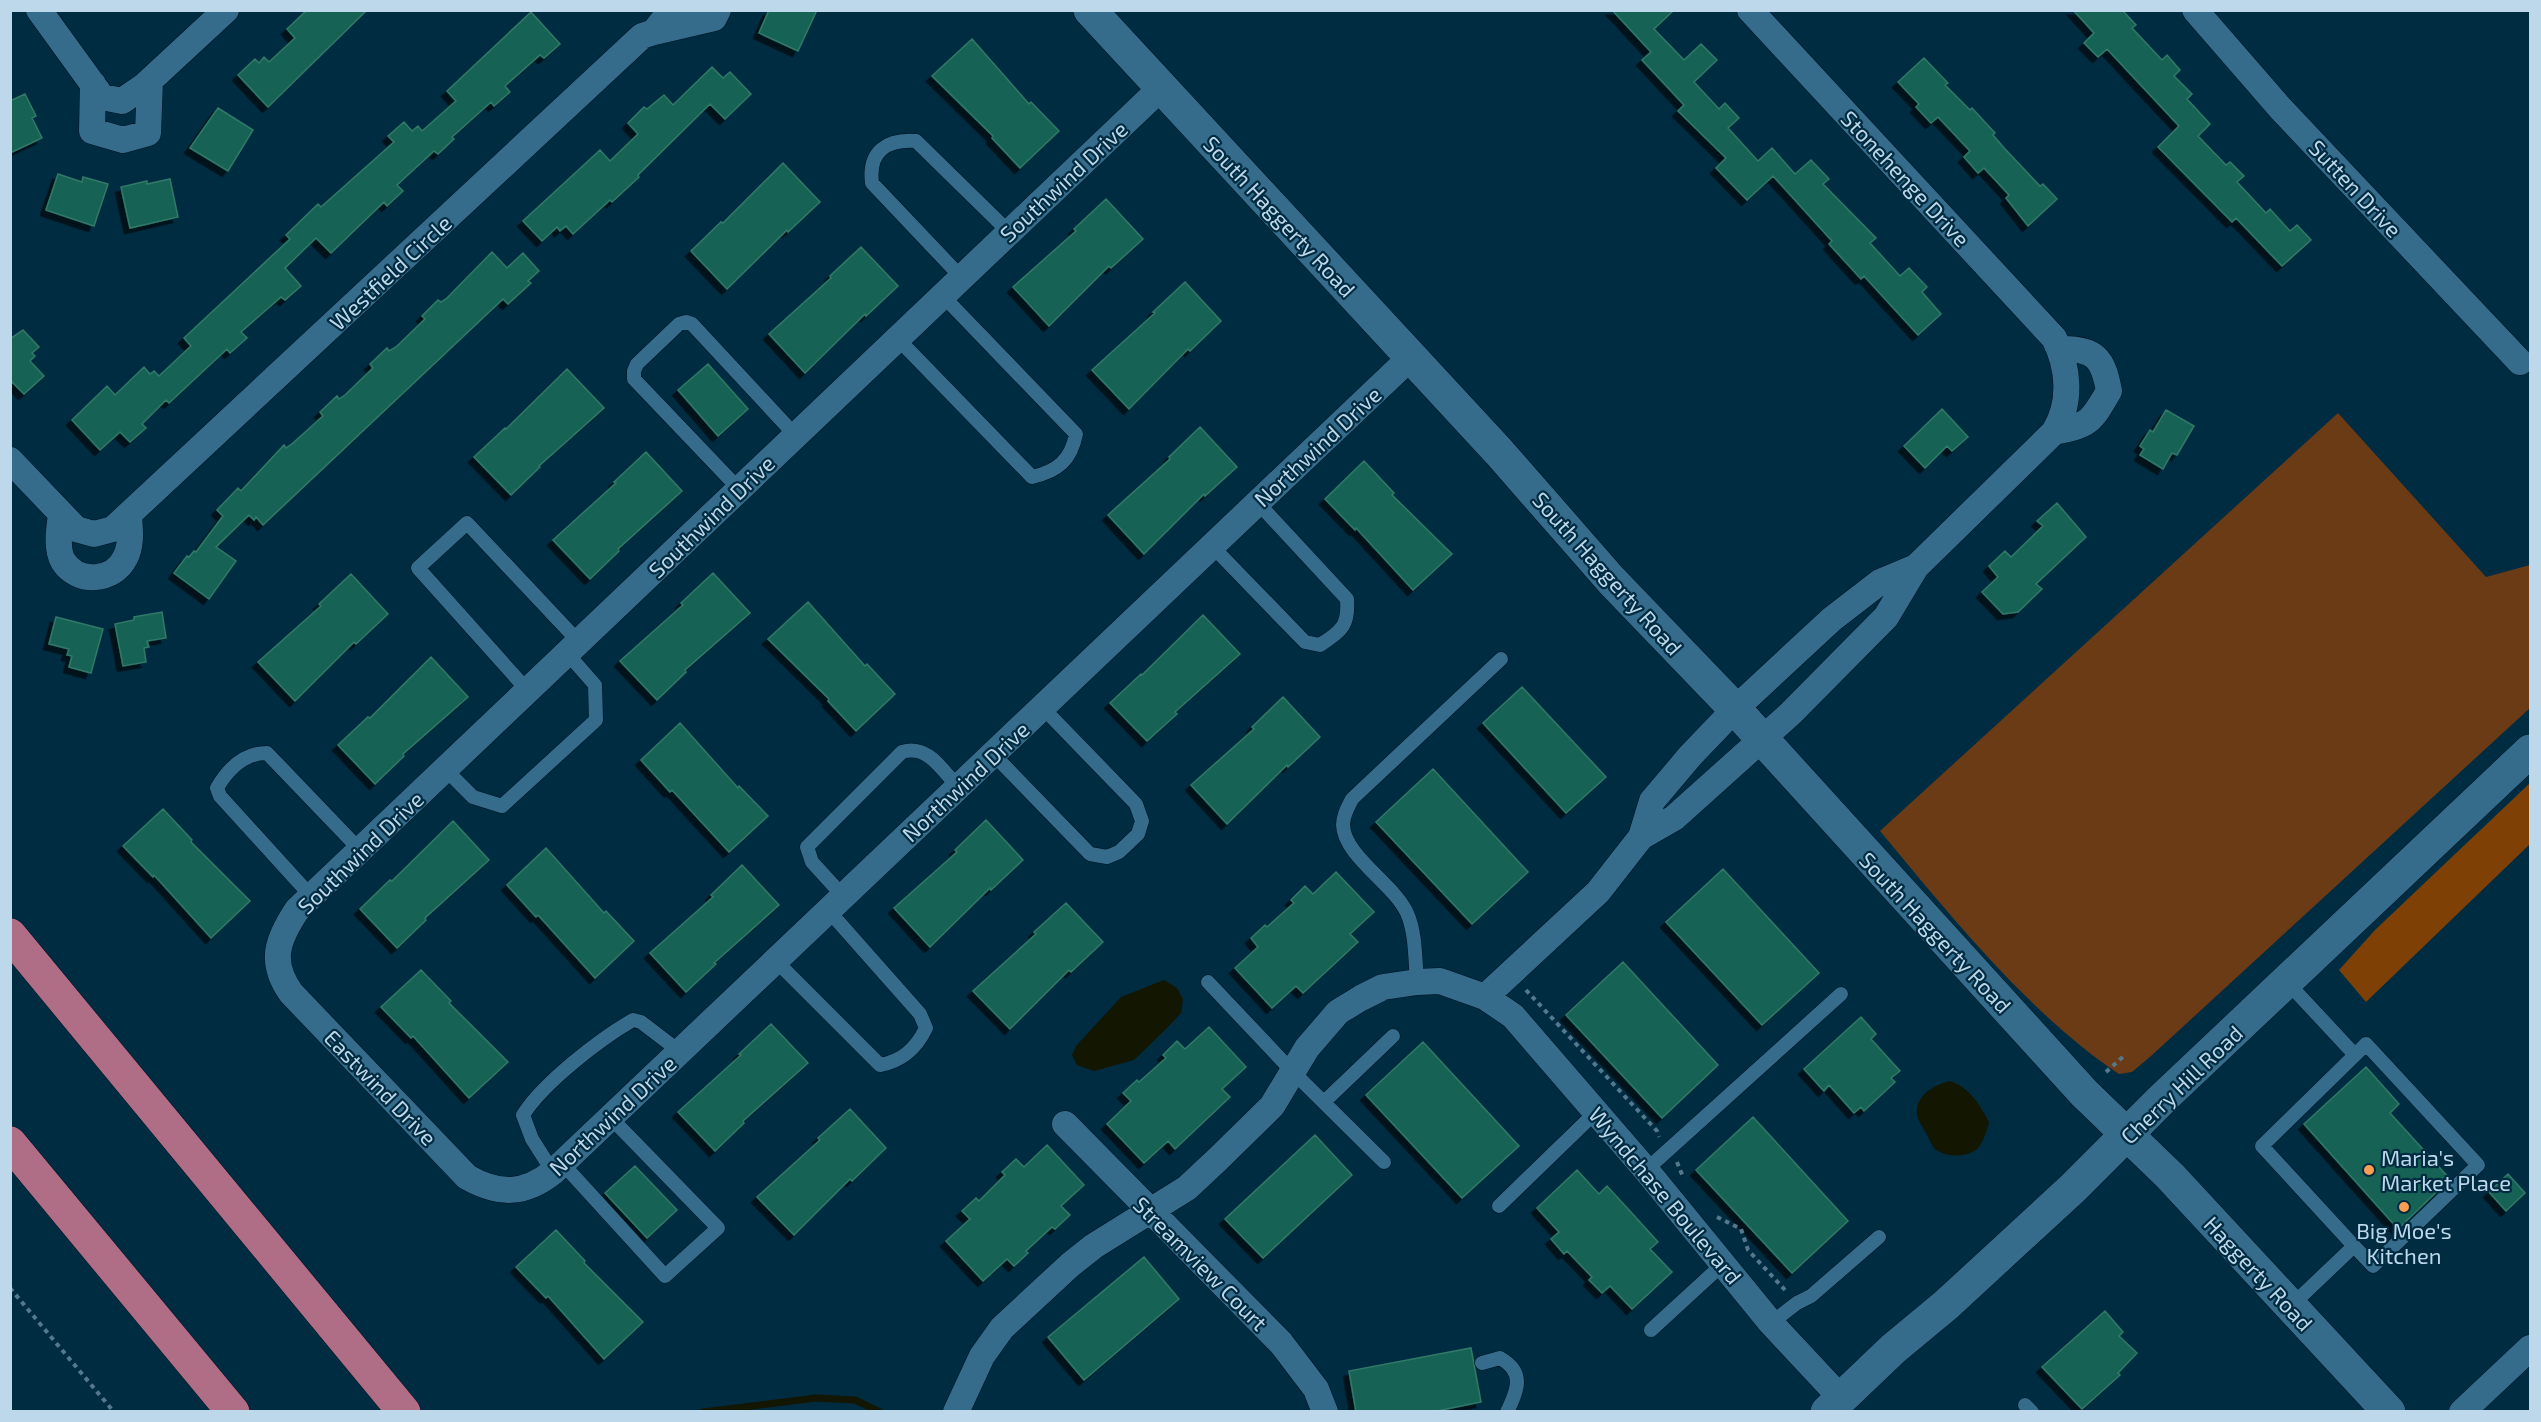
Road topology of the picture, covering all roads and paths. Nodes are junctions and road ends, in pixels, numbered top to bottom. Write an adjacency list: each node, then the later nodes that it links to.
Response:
1 (39, 10): 10 (street)
2 (226, 10): 9 (street)
3 (671, 10): 8 (street, Westfield Circle)
4 (718, 10): 8 (street, Westfield Circle)
5 (1090, 10): 11 (main road, South Haggerty Road)
6 (1750, 10): 16 (street, Stonehenge Drive)
7 (2195, 10): 18 (street, Sutten Drive)
8 (654, 32): 25 (street, Westfield Circle)
9 (150, 81): 10 (street); 10 (street)
10 (93, 84)
11 (1161, 88): 12 (street, Southwind Drive); 17 (main road, South Haggerty Road)
12 (1009, 232): 13 (street, Southwind Drive); 13 (lane)
13 (962, 278): 14 (street, Southwind Drive)
14 (943, 296): 15 (street, Southwind Drive); 15 (lane)
15 (898, 339): 20 (street, Southwind Drive)
16 (2060, 349): 19 (street, Stonehenge Drive); 19 (street, Stonehenge Drive)
17 (1411, 357): 23 (street, Northwind Drive); 32 (main road, South Haggerty Road)
18 (2520, 362)
19 (2054, 432): 27 (street, Stonehenge Drive)
20 (796, 436): 22 (street, Southwind Drive); 22 (lane)
21 (10, 460): 24 (street, Westfield Circle)
22 (739, 489): 28 (street, Southwind Drive)
23 (1258, 503): 26 (street, Northwind Drive); 26 (lane)
24 (61, 515): 25 (street, Westfield Circle); 25 (street)
25 (129, 516)
26 (1212, 546): 31 (street, Northwind Drive)
27 (1916, 567): 32 (street, Stonehenge Drive); 33 (street, Stonehenge Drive)
28 (573, 648): 30 (street, Southwind Drive); 30 (lane); 36 (lane)
29 (1501, 659): 46 (lane)
30 (528, 691): 36 (street, Southwind Drive)
31 (1042, 707): 35 (street, Northwind Drive); 35 (lane)
32 (1735, 709): 33 (main road, South Haggerty Road); 38 (street)
33 (1761, 739): 38 (street); 61 (main road, South Haggerty Road)
34 (2530, 751): 47 (main road, Cherry Hill Road)
35 (993, 754): 37 (street, Northwind Drive)
36 (445, 770): 39 (street, Southwind Drive)
37 (958, 787): 41 (street, Northwind Drive); 41 (lane)
38 (1641, 837): 50 (street)
39 (360, 850): 40 (street, Southwind Drive); 40 (lane)
40 (311, 896): 43 (street, Southwind Drive)
41 (836, 903): 44 (street, Northwind Drive); 44 (lane)
42 (10, 935): 85 (highway)
43 (278, 955): 68 (street, Eastwind Drive)
44 (775, 960): 52 (street, Northwind Drive)
45 (1208, 982): 55 (lane)
46 (1417, 982): 50 (street, Wyndchase Boulevard); 55 (street, Wyndchase Boulevard)
47 (2287, 982): 54 (lane); 61 (main road, Cherry Hill Road)
48 (1528, 984): 63 (path)
49 (1840, 994): 63 (lane)
50 (1485, 997): 58 (street, Wyndchase Boulevard)
51 (1393, 1036): 57 (lane)
52 (679, 1051): 59 (street, Northwind Drive); 65 (lane)
53 (2125, 1055): 56 (path)
54 (2355, 1055): 73 (lane); 73 (lane)
55 (1292, 1071): 57 (lane); 70 (street, Wyndchase Boulevard)
56 (2106, 1072)
57 (1324, 1102): 64 (lane)
58 (1597, 1111): 66 (street, Wyndchase Boulevard); 69 (lane)
59 (610, 1117): 65 (street, Northwind Drive); 65 (lane)
60 (1065, 1124): 70 (street, Streamview Court)
61 (2128, 1135): 77 (main road, Haggerty Road); 82 (main road, Cherry Hill Road)
62 (10, 1143): 84 (highway)
63 (1667, 1151): 66 (lane); 67 (path)
64 (1384, 1162)
65 (557, 1167): 68 (street, Northwind Drive)
66 (1646, 1170): 74 (street, Wyndchase Boulevard)
67 (1683, 1179)
68 (510, 1190)
69 (1499, 1206)
70 (1149, 1211): 86 (street, Wyndchase Boulevard); 87 (street, Streamview Court)
71 (1712, 1211): 76 (path)
72 (1879, 1236): 78 (lane)
73 (2354, 1246): 77 (lane)
74 (1724, 1263): 78 (street, Wyndchase Boulevard); 79 (lane)
75 (10, 1288): 83 (path)
76 (1790, 1295)
77 (2290, 1306): 89 (main road, Haggerty Road)
78 (1771, 1323): 82 (street, Wyndchase Boulevard)
79 (1651, 1330)
80 (2530, 1348): 90 (street)
81 (1482, 1363): 88 (lane)
82 (1834, 1405)
83 (114, 1412)
84 (233, 1412)
85 (404, 1412)
86 (956, 1412)
87 (1324, 1412)
88 (1507, 1412)
89 (2389, 1412)
90 (2462, 1412)

